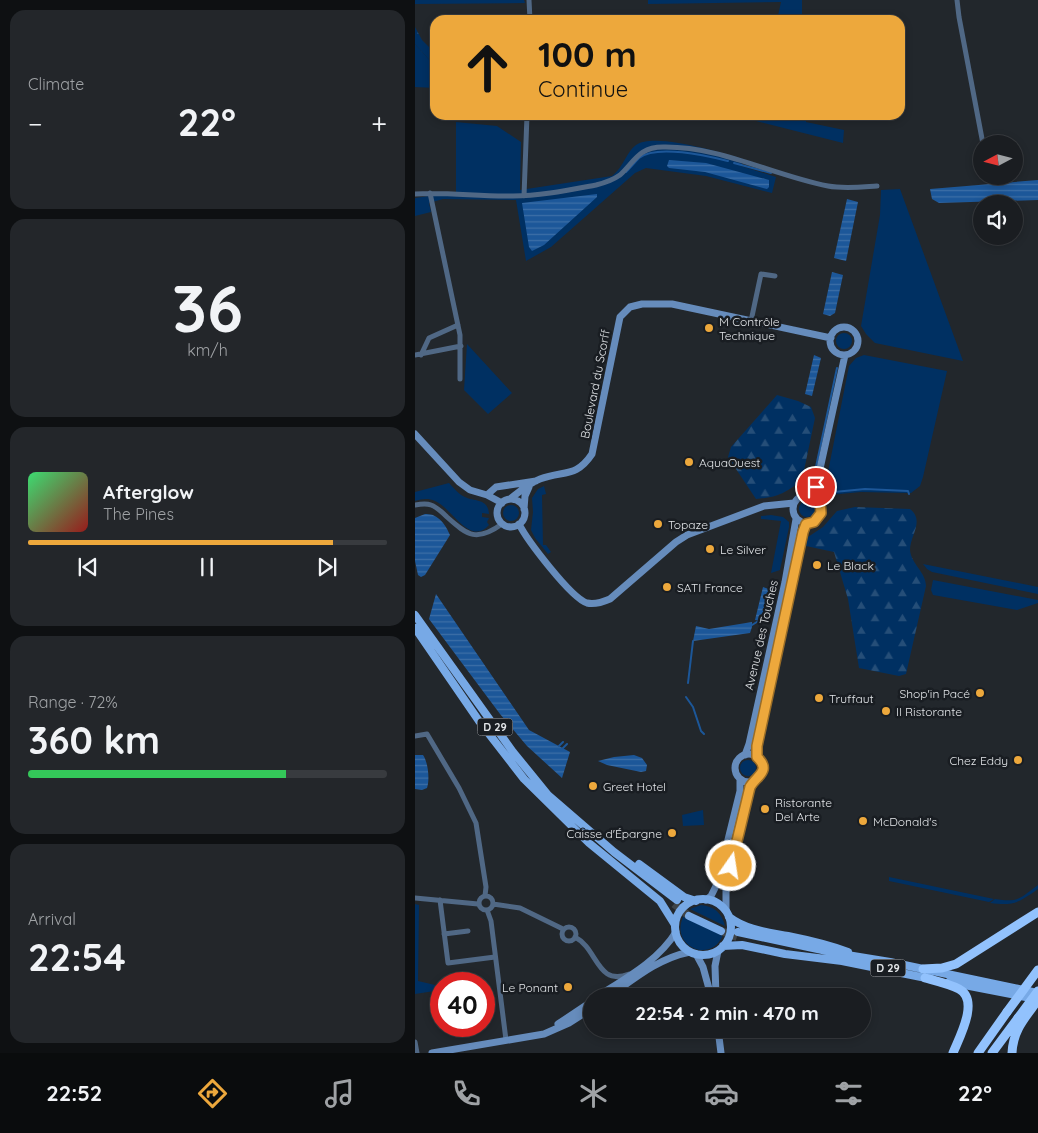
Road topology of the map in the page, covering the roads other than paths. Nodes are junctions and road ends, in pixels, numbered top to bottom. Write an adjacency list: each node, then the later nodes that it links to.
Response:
1 (529, 0): 3 (street)
2 (957, 0): 5 (street)
3 (530, 15)
4 (527, 120): 9 (street)
5 (981, 135)
6 (877, 186): 9 (street)
7 (430, 193): 8 (street); 9 (street); 12 (street)
8 (415, 194)
9 (524, 196)
10 (775, 276): 11 (street)
11 (751, 321): 13 (street, Boulevard du Scorff); 19 (street, Boulevard du Scorff)
12 (458, 325): 14 (street); 15 (street)
13 (831, 338): 16 (street); 16 (street)
14 (461, 346): 15 (street); 17 (street)
15 (418, 355)
16 (845, 355): 21 (street)
17 (460, 379)
18 (415, 434): 20 (street)
19 (534, 483): 20 (street); 22 (street, Boulevard du Scorff); 27 (street)
20 (487, 495): 23 (street)
21 (814, 496): 24 (street); 31 (street)
22 (510, 500): 23 (street); 27 (street)
23 (501, 503): 29 (street)
24 (794, 503): 25 (street); 28 (street)
25 (772, 504): 28 (street); 30 (street)
26 (415, 505): 29 (street)
27 (524, 509): 30 (street)
28 (795, 516): 31 (street); 35 (street, Avenue des Touches)
29 (502, 524): 30 (street)
30 (519, 524)
31 (806, 524): 36 (street, Avenue des Touches)
32 (415, 615): 40 (main road, D 29)
33 (415, 628): 39 (main road, D 29)
34 (415, 736): 41 (street)
35 (745, 755): 36 (street); 37 (street)
36 (757, 757): 38 (street)
37 (740, 779): 38 (street); 44 (street)
38 (753, 782): 51 (street)
39 (572, 826): 40 (main road, D 29); 53 (main road)
40 (587, 829): 45 (main road)
41 (485, 896): 46 (street); 47 (street)
42 (415, 898): 43 (street)
43 (440, 900): 46 (street); 56 (street)
44 (706, 900): 45 (main road); 51 (main road)
45 (696, 901): 53 (main road)
46 (478, 904): 48 (street)
47 (493, 904): 48 (street); 52 (street)
48 (487, 910): 60 (street)
49 (1038, 912): 64 (highway)
50 (690, 914): 54 (main road)
51 (727, 914): 58 (main road); 61 (main road, D 29)
52 (563, 929): 57 (street); 57 (street)
53 (676, 929): 59 (main road); 63 (street)
54 (722, 930)
55 (468, 931): 56 (street)
56 (444, 934): 60 (street)
57 (575, 937): 63 (street)
58 (721, 948): 59 (main road); 64 (main road); 69 (street)
59 (693, 953): 67 (street); 68 (street)
60 (495, 957): 76 (street)
61 (869, 959): 64 (main road, D 29); 65 (main road, D 29)
62 (1038, 970): 82 (highway, bridge)
63 (634, 972): 66 (street)
64 (924, 974): 65 (main road); 70 (main road, D 29); 81 (highway)
65 (970, 986): 71 (main road, D 29)
66 (610, 988)
67 (622, 988)
68 (709, 988)
69 (716, 988)
70 (1038, 992): 74 (highway, bridge)
71 (1038, 999): 74 (highway)
72 (583, 1007): 76 (street)
73 (583, 1014): 76 (street)
74 (1021, 1019): 83 (highway); 84 (highway)
75 (719, 1038): 80 (street)
76 (509, 1039): 79 (street)
77 (415, 1042): 78 (street)
78 (417, 1053)
79 (432, 1053)
80 (721, 1053)
81 (953, 1053)
82 (978, 1053)
83 (992, 1053)
84 (1012, 1053)

